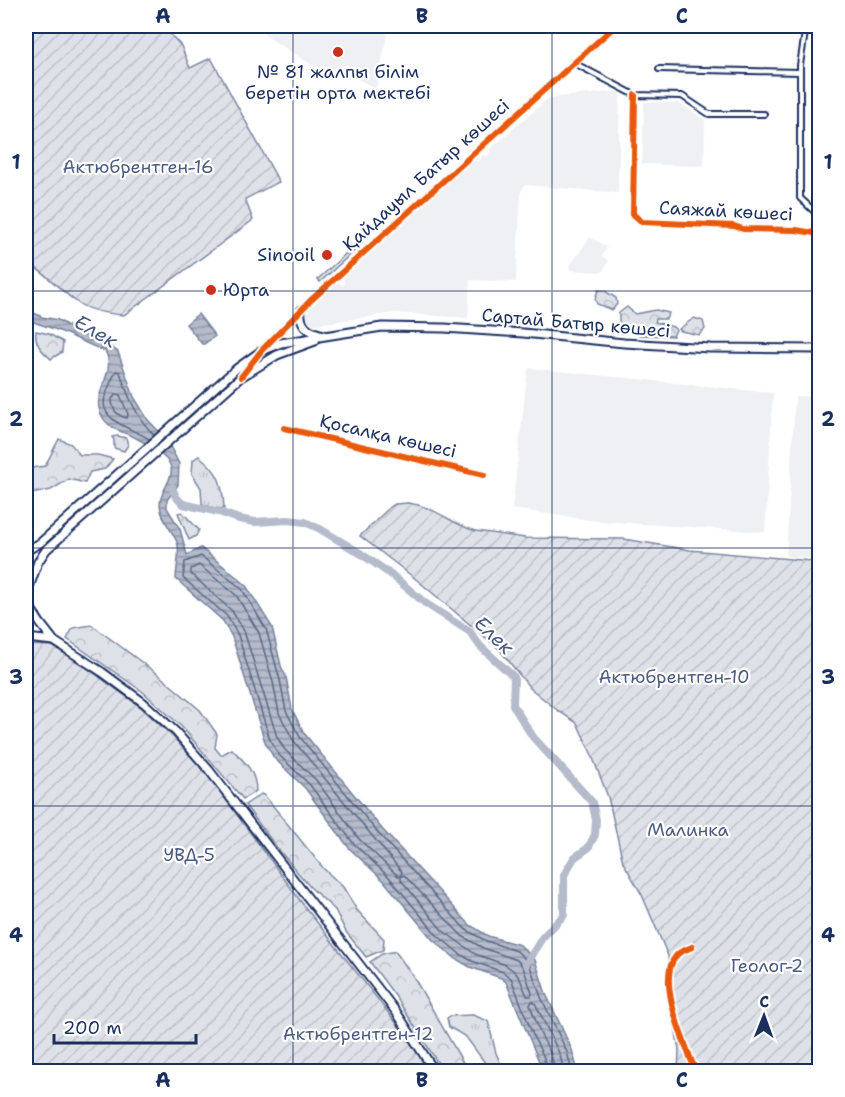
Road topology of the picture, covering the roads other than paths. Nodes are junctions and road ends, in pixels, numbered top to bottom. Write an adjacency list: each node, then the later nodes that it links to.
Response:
1 (615, 26): 3 (street, Қайдауыл Батыр көшесі)
2 (806, 26): 5 (street)
3 (574, 62): 6 (street); 10 (street, Қайдауыл Батыр көшесі)
4 (659, 69): 5 (street)
5 (800, 72): 8 (street)
6 (635, 95): 7 (street); 9 (street, Саяжай көшесі)
7 (764, 114)
8 (819, 212)
9 (819, 234)
10 (301, 310): 11 (highway); 13 (street, Қайдауыл Батыр көшесі)
11 (330, 335): 12 (highway, Сартай Батыр көшесі); 13 (highway); 14 (highway)
12 (819, 349)
13 (261, 351): 14 (street, Қайдауыл Батыр көшесі); 17 (highway)
14 (241, 377): 18 (highway)
15 (284, 428): 16 (street, Қосалқа көшесі)
16 (484, 475)
17 (26, 551)
18 (26, 591): 19 (highway)
19 (28, 604): 20 (highway); 22 (highway)
20 (26, 615)
21 (26, 638): 22 (highway)
22 (54, 641): 24 (highway)
23 (692, 947): 25 (street)
24 (435, 1071)
25 (696, 1071)

